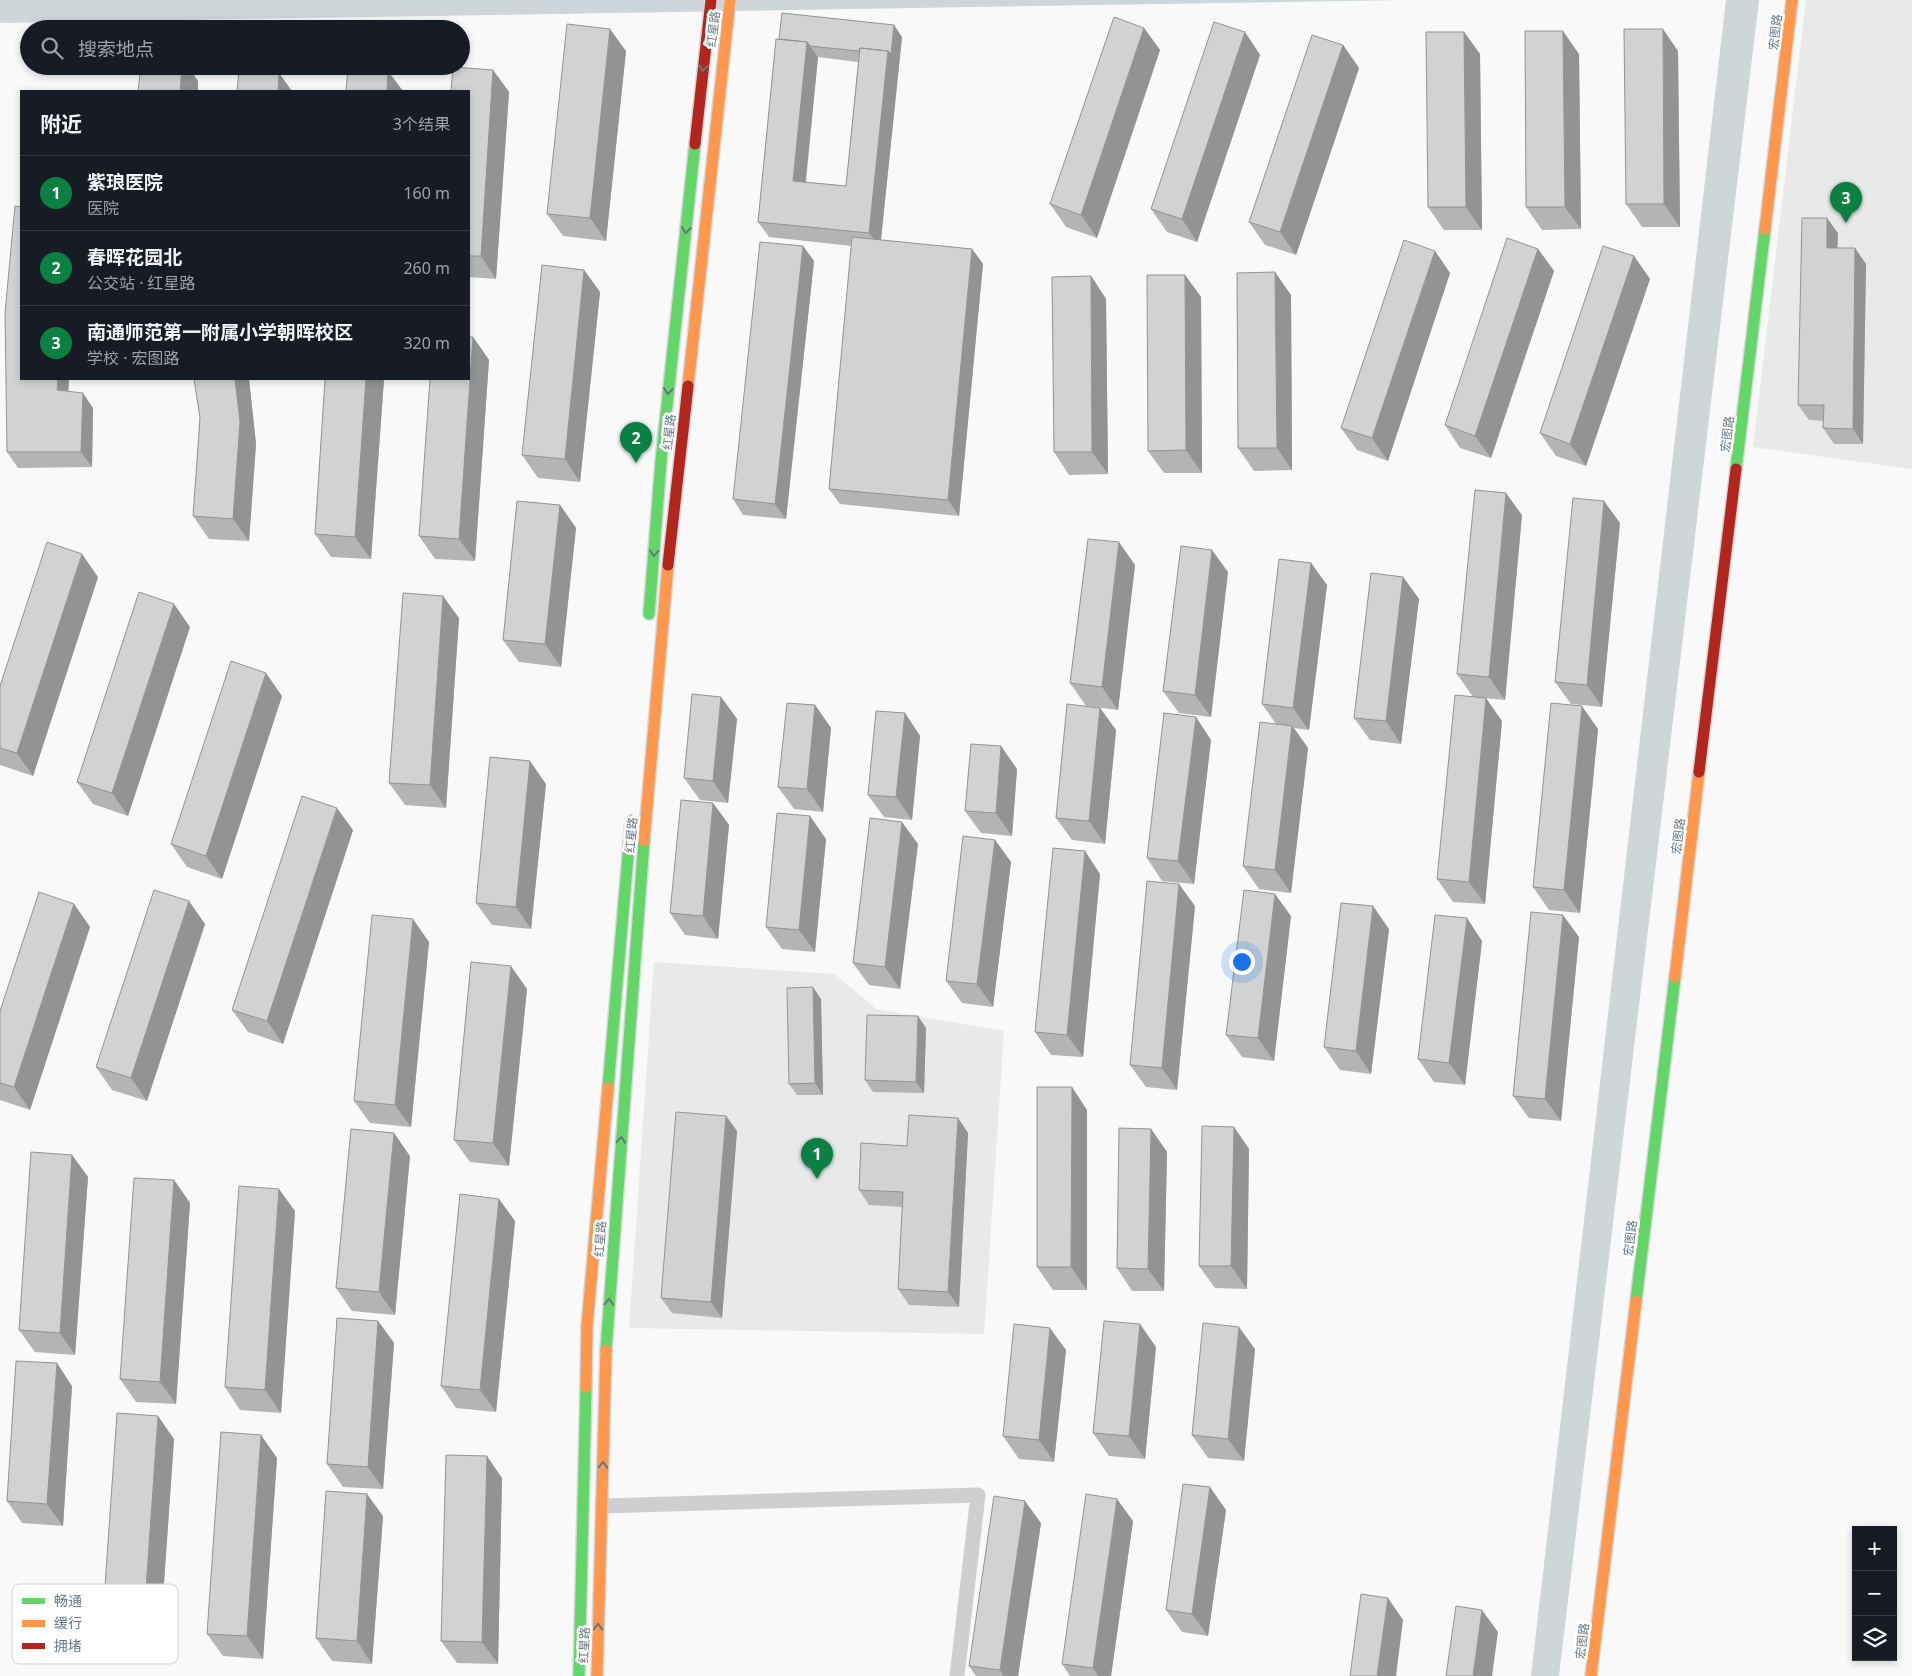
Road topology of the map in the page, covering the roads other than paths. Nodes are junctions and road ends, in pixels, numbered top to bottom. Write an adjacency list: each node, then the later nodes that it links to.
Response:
1 (711, 0): 4 (main road, 红星路, one-way to 4)
2 (730, 0): 6 (main road, 红星路, one-way to 2)
3 (1792, 2): 10 (main road, 宏图路)
4 (648, 628)
5 (632, 805): 7 (main road, 红星路)
6 (602, 1506): 8 (main road, 红星路, one-way to 6); 9 (street)
7 (579, 1676)
8 (597, 1676)
9 (956, 1676)
10 (1591, 1676)

